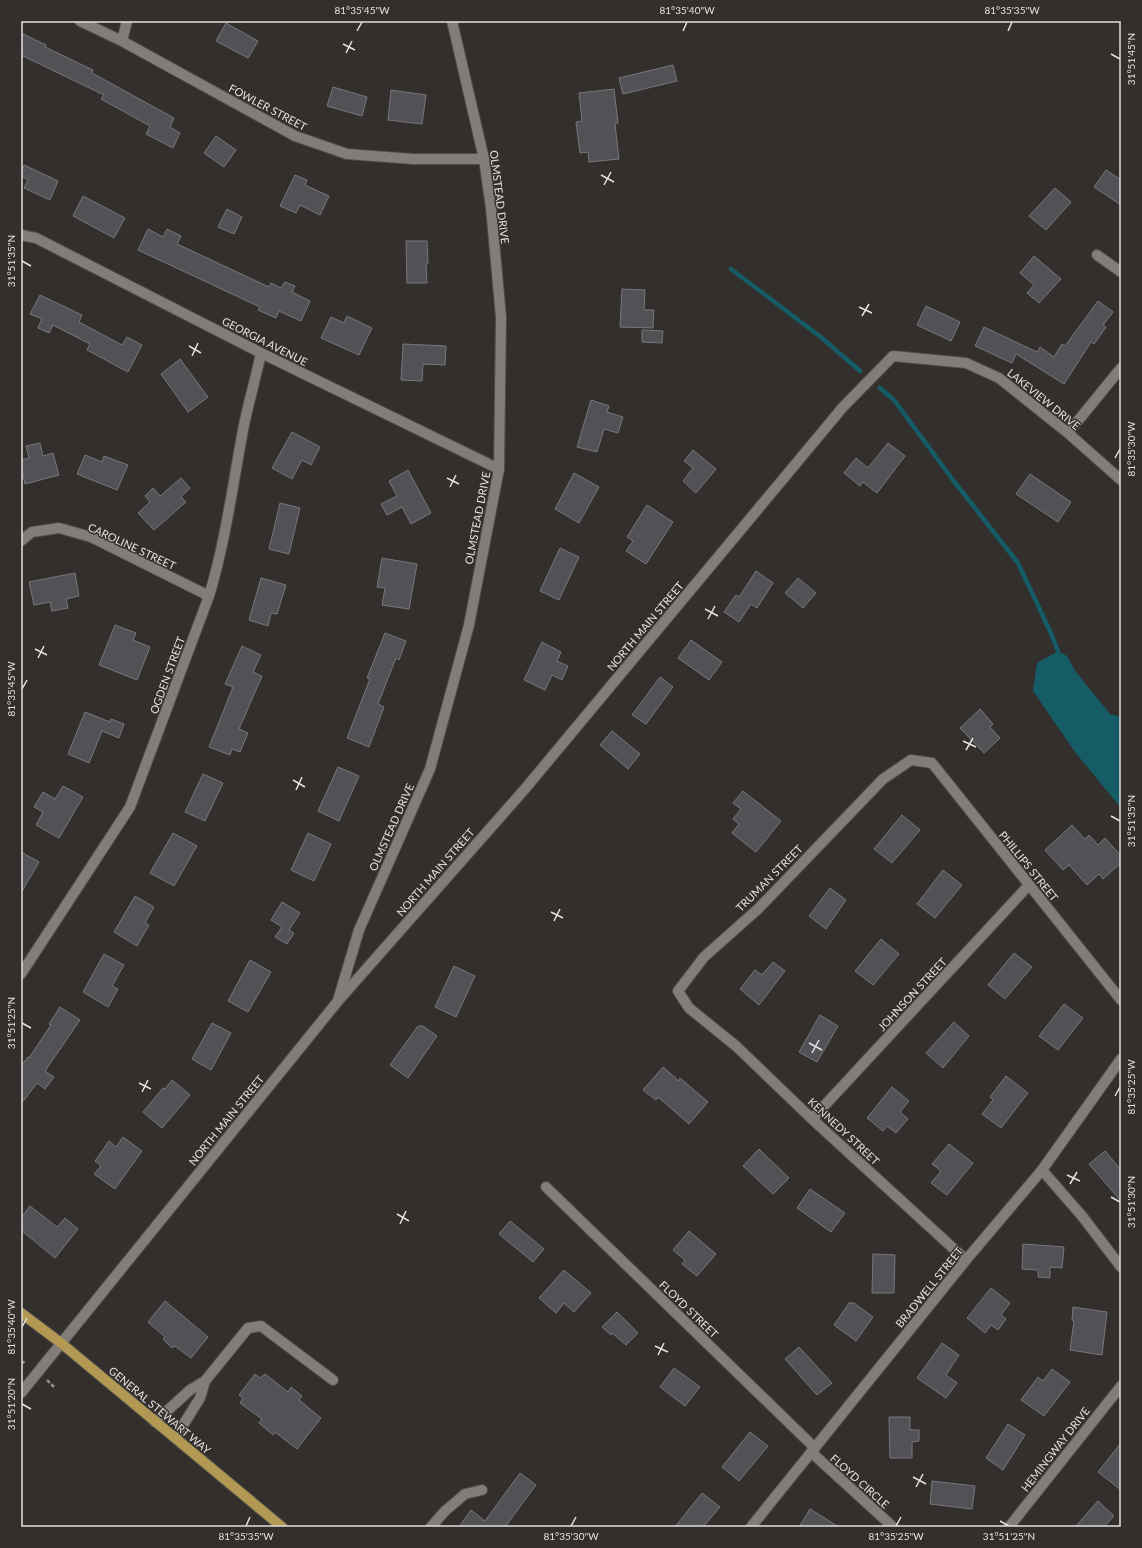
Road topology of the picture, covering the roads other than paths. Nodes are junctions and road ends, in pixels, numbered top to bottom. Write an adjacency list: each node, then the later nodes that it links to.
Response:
1 (80, 21): 4 (street, FOWLER STREET)
2 (127, 21): 4 (street)
3 (452, 21): 5 (street, OLMSTEAD DRIVE)
4 (122, 41): 5 (street, FOWLER STREET)
5 (484, 159): 13 (street, OLMSTEAD DRIVE)
6 (21, 235): 9 (street, GEORGIA AVENUE)
7 (1097, 255): 8 (street)
8 (1121, 272)
9 (261, 353): 13 (street, GEORGIA AVENUE); 16 (street, OGDEN STREET)
10 (1121, 368): 12 (street)
11 (875, 374): 12 (street, LAKEVIEW DRIVE); 20 (street, NORTH MAIN STREET)
12 (1068, 434): 14 (street, LAKEVIEW DRIVE)
13 (499, 469): 20 (street, OLMSTEAD DRIVE)
14 (1121, 480)
15 (21, 541): 16 (street, CAROLINE STREET)
16 (209, 596): 19 (street, OGDEN STREET)
17 (911, 760): 18 (street, PHILLIPS STREET); 22 (street, TRUMAN STREET)
18 (1029, 885): 21 (street, PHILLIPS STREET); 24 (street, JOHNSON STREET)
19 (22, 971)
20 (338, 1000): 30 (street, NORTH MAIN STREET)
21 (1121, 1000)
22 (704, 1021): 24 (street, KENNEDY STREET)
23 (1121, 1060): 25 (street, BRADWELL STREET)
24 (812, 1119): 27 (street, KENNEDY STREET)
25 (1042, 1170): 27 (street, BRADWELL STREET); 28 (street)
26 (546, 1187): 37 (street, FLOYD STREET)
27 (966, 1260): 37 (street, BRADWELL STREET)
28 (1121, 1267)
29 (21, 1313): 30 (main road, GENERAL STEWART WAY)
30 (61, 1343): 34 (street, NORTH MAIN STREET); 35 (main road, GENERAL STEWART WAY)
31 (333, 1380): 32 (street)
32 (205, 1381): 35 (street); 36 (street)
33 (1121, 1386): 43 (street, HEMINGWAY DRIVE)
34 (21, 1393)
35 (155, 1422): 36 (main road, GENERAL STEWART WAY)
36 (175, 1438): 39 (main road, GENERAL STEWART WAY)
37 (813, 1450): 41 (street, BRADWELL STREET); 42 (street, FLOYD CIRCLE)
38 (482, 1490): 40 (street)
39 (282, 1527)
40 (431, 1527)
41 (751, 1527)
42 (893, 1527)
43 (1009, 1527)

